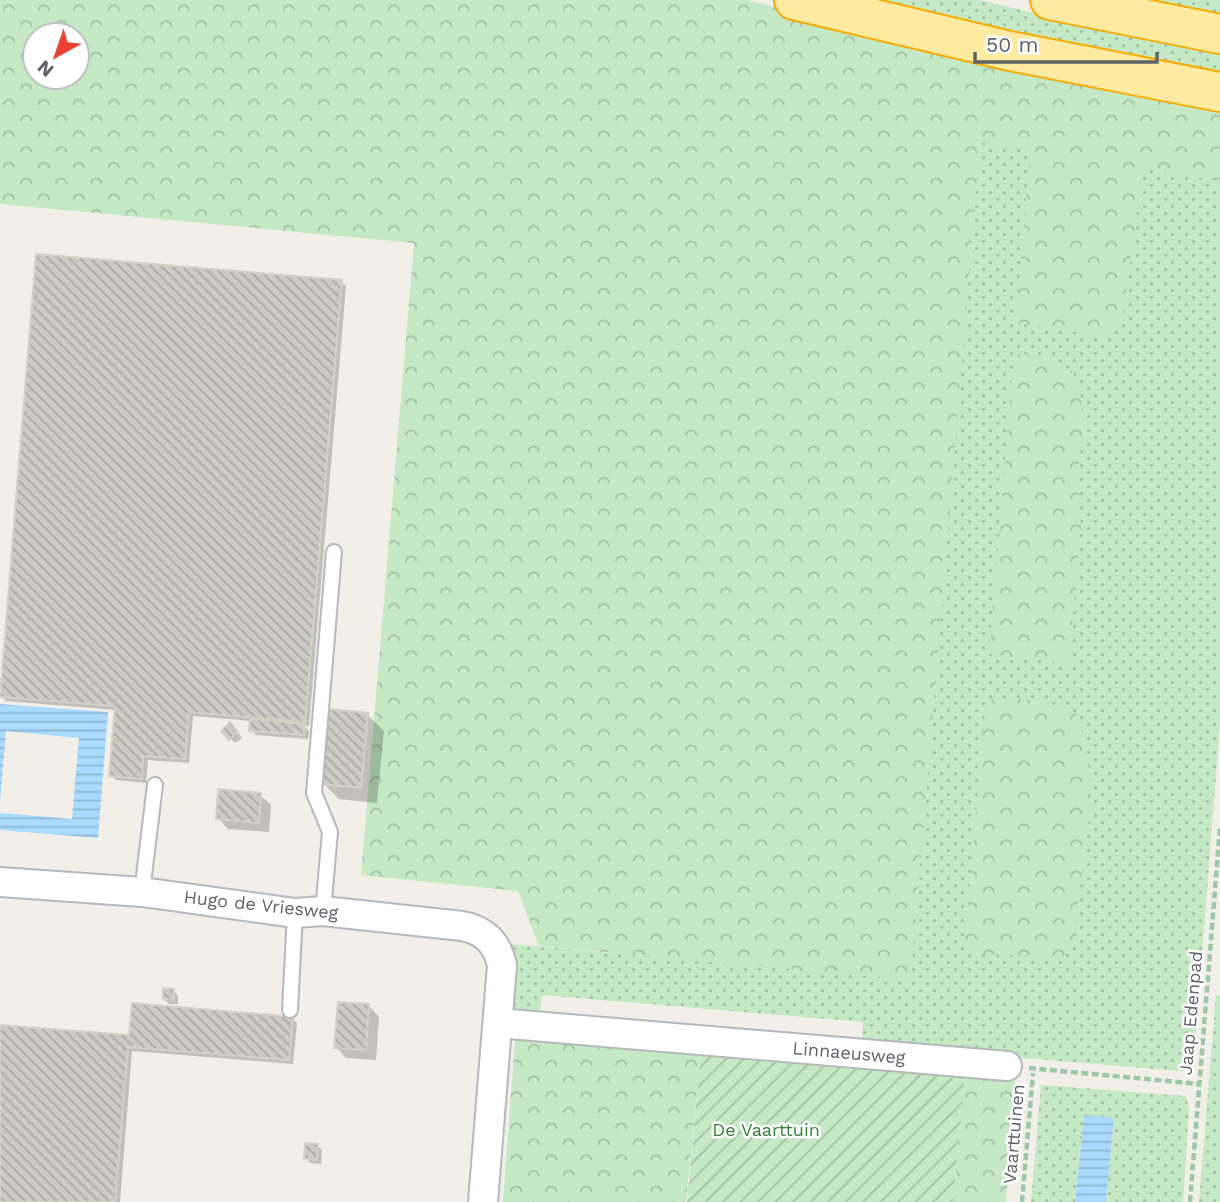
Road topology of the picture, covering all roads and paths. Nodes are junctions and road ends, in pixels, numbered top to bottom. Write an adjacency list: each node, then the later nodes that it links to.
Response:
1 (794, 0): 4 (highway)
2 (1050, 0): 3 (highway)
3 (1220, 34)
4 (1220, 92)
5 (334, 552): 10 (lane)
6 (155, 785): 9 (lane)
7 (1220, 827): 14 (path, Jaap Edenpad)
8 (0, 882): 9 (street, Hugo de Vriesweg)
9 (142, 892): 10 (street, Hugo de Vriesweg)
10 (309, 912): 11 (lane); 12 (street, Hugo de Vriesweg)
11 (290, 1010)
12 (498, 1023): 13 (street, Linnaeusweg); 15 (street)
13 (1020, 1067): 14 (path); 16 (path, Vaarttuinen)
14 (1199, 1084): 17 (path, Jaap Edenpad)
15 (483, 1202)
16 (1022, 1202)
17 (1190, 1202)

